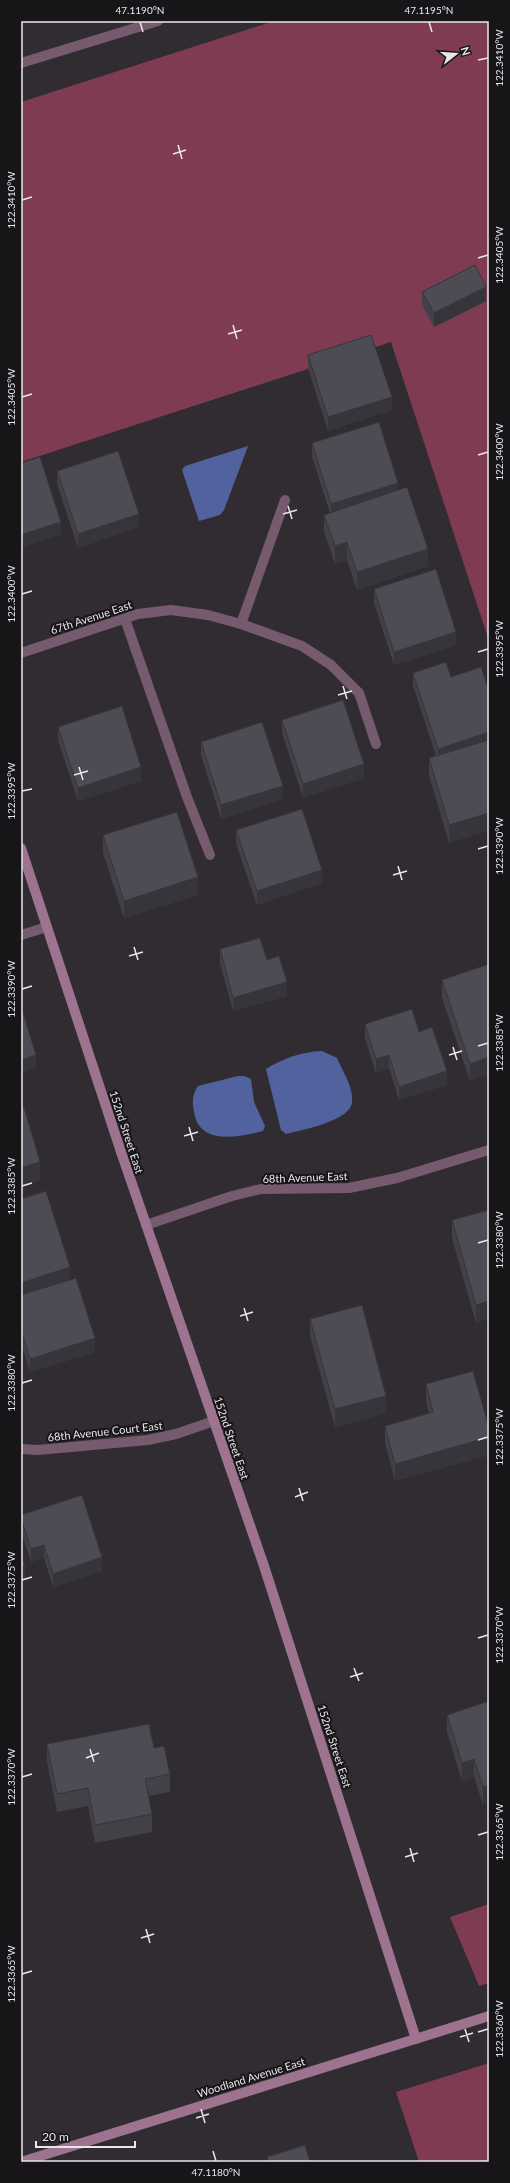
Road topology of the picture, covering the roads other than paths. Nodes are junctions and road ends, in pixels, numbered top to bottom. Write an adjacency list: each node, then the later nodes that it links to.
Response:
1 (158, 21): 2 (street)
2 (21, 63)
3 (285, 500): 5 (street)
4 (126, 619): 5 (street, 67th Avenue East); 6 (street, 67th Avenue East); 9 (street)
5 (241, 624): 7 (street, 67th Avenue East)
6 (21, 653)
7 (376, 744)
8 (21, 848): 10 (street, 152nd Street East)
9 (210, 855)
10 (47, 927): 11 (street); 13 (street, 152nd Street East)
11 (21, 935)
12 (489, 1150): 13 (street, 68th Avenue East)
13 (146, 1225): 14 (street, 152nd Street East)
14 (214, 1421): 15 (street, 68th Avenue Court East); 17 (street, 152nd Street East)
15 (21, 1450)
16 (489, 2016): 17 (street, Woodland Avenue East)
17 (416, 2038): 18 (street, Woodland Avenue East)
18 (21, 2162)

